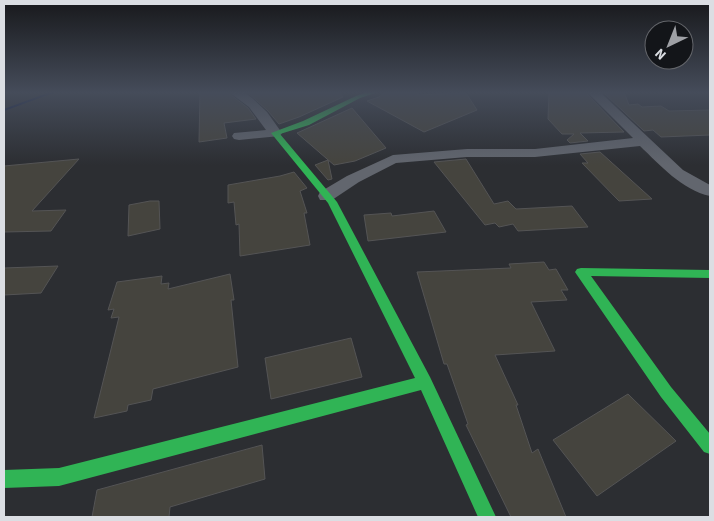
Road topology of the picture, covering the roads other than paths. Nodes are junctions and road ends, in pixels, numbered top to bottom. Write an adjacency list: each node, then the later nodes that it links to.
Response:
1 (264, 116): 4 (street)
2 (319, 116): 4 (street)
3 (618, 116): 6 (street)
4 (275, 133): 5 (street); 8 (street)
5 (240, 136)
6 (643, 141): 7 (street); 8 (street)
7 (710, 192)
8 (326, 196): 10 (street)
9 (710, 274): 11 (street)
10 (425, 382): 12 (street); 13 (street)
11 (710, 446)
12 (4, 479)
13 (487, 517)

